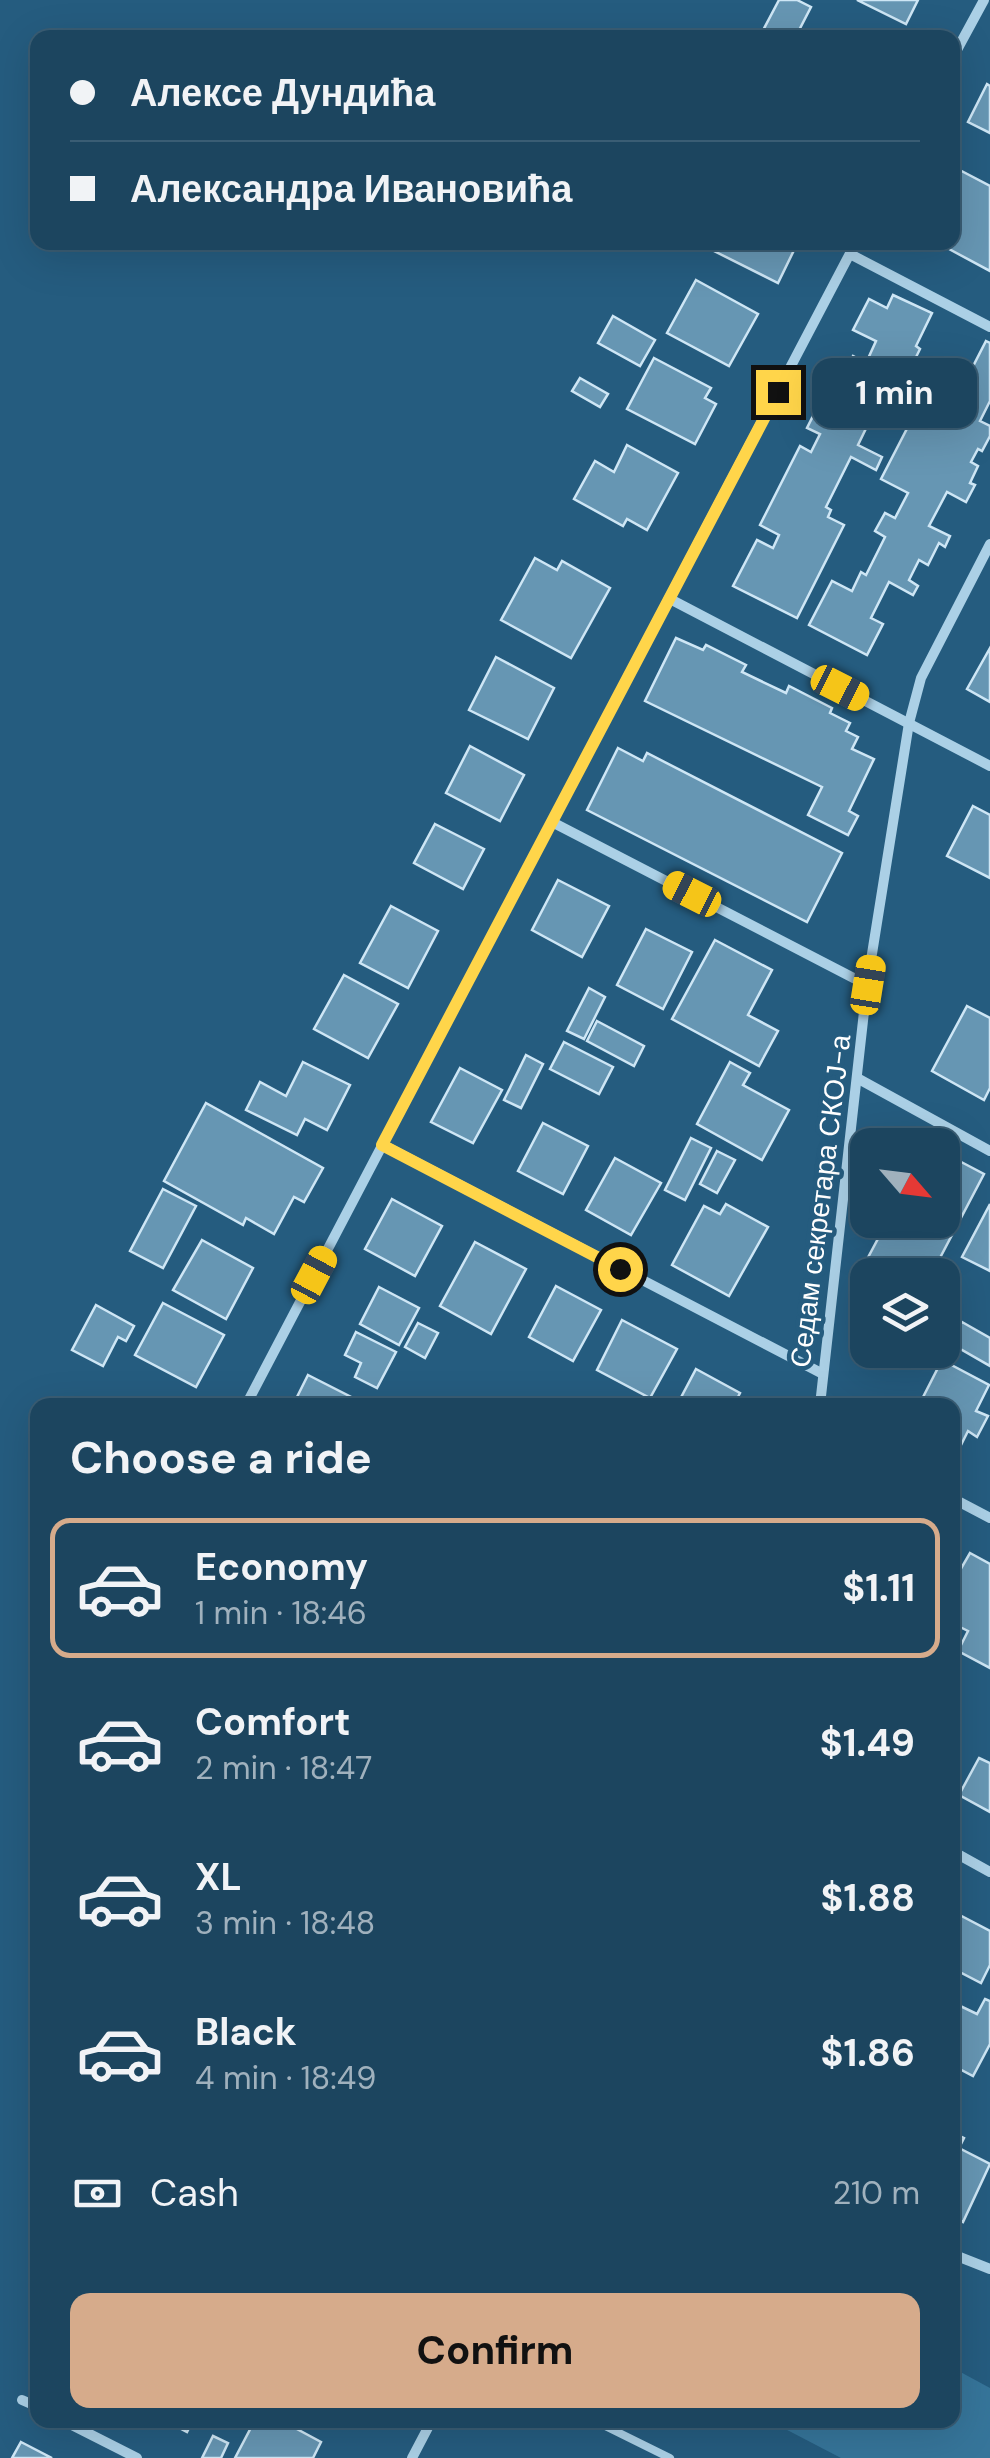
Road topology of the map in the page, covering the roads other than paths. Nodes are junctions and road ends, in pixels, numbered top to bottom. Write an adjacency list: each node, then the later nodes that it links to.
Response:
1 (984, 0): 2 (street)
2 (960, 44)
3 (852, 250): 4 (street)
4 (850, 254): 5 (street); 7 (street)
5 (990, 327)
6 (990, 544): 8 (street, Седам секретара СКОЈ-а)
7 (670, 599): 8 (street); 10 (street)
8 (909, 724): 9 (street); 11 (street, Седам секретара СКОЈ-а)
9 (990, 766)
10 (552, 822): 11 (street); 13 (street)
11 (868, 985): 12 (street, Седам секретара СКОЈ-а)
12 (858, 1078): 14 (street); 15 (street, Седам секретара СКОЈ-а)
13 (382, 1145): 15 (street); 16 (street)
14 (990, 1151)
15 (823, 1374): 17 (street, Седам секретара СКОЈ-а)
16 (250, 1398)
17 (821, 1398)
18 (960, 1502): 19 (street)
19 (990, 1518)
20 (960, 1856): 21 (street)
21 (990, 1872)
22 (960, 2257): 23 (street)
23 (990, 2268)
24 (22, 2400): 25 (street)
25 (30, 2404)
26 (78, 2428): 29 (street)
27 (428, 2428): 30 (street)
28 (609, 2428): 31 (lane)
29 (137, 2458)
30 (412, 2458)
31 (670, 2458)

